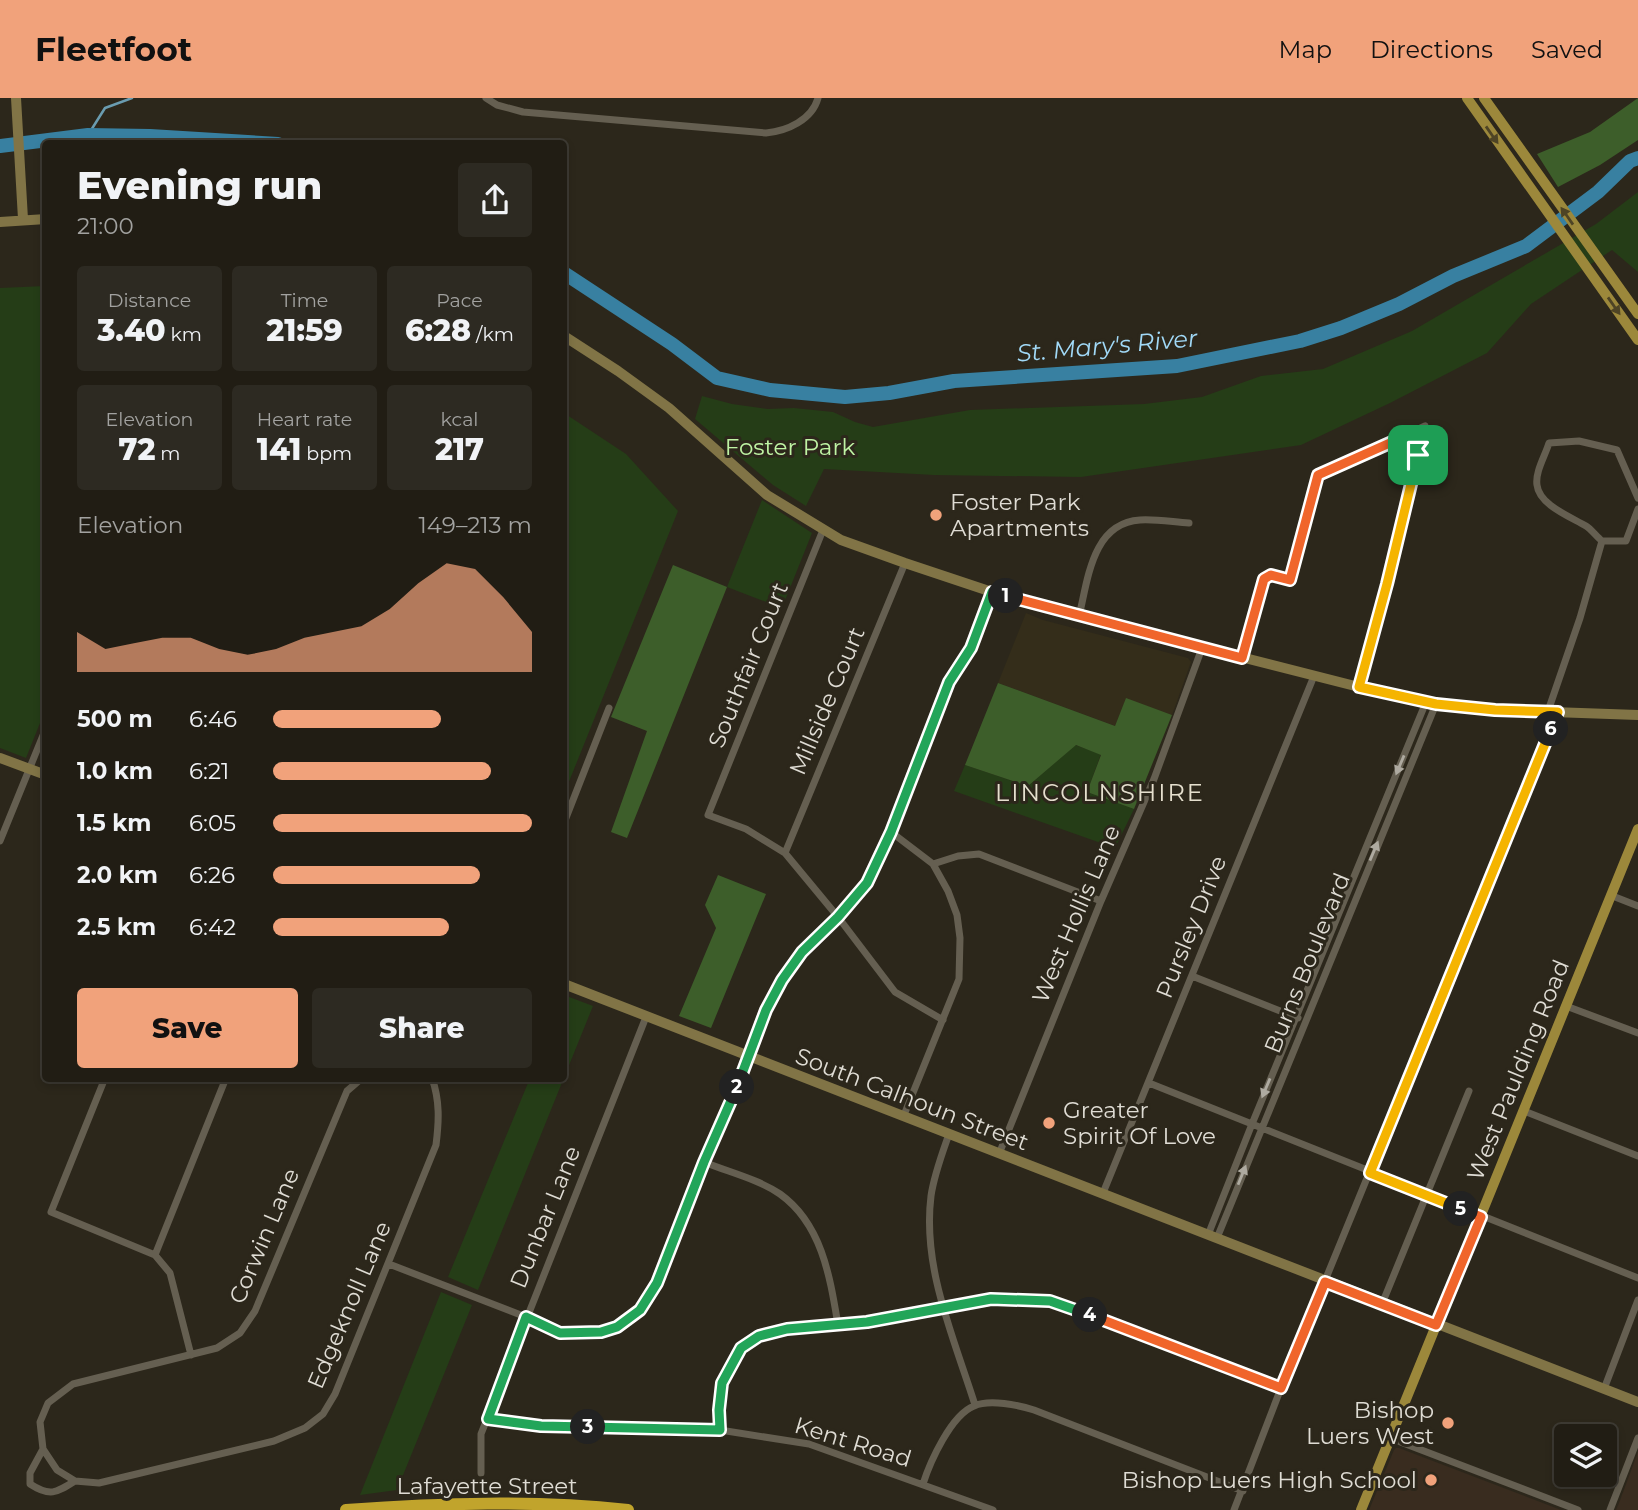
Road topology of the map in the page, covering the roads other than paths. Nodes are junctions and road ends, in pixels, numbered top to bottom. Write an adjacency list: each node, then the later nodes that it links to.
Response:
1 (486, 98): 5 (street)
2 (1467, 98): 11 (main road, one-way to 11)
3 (1484, 98): 9 (main road, one-way to 3)
4 (16, 99): 6 (main road)
5 (817, 102)
6 (23, 219): 7 (main road); 8 (main road)
7 (42, 219)
8 (0, 222)
9 (1638, 314)
10 (567, 338): 17 (main road)
11 (1638, 340)
12 (1401, 438): 13 (street); 13 (street); 23 (street)
13 (1418, 455): 25 (street)
14 (1638, 498): 18 (street)
15 (1638, 509): 18 (street)
16 (1189, 523): 21 (street)
17 (823, 530): 19 (main road); 38 (street, Southfair Court)
18 (1602, 541): 28 (street)
19 (905, 563): 20 (main road); 38 (street, Millside Court)
20 (992, 592): 21 (main road); 36 (street)
21 (1079, 616): 22 (main road)
22 (1202, 648): 23 (main road); 41 (street, West Hollis Lane)
23 (1242, 658): 24 (main road)
24 (1314, 676): 25 (main road); 44 (street, Pursley Drive)
25 (1359, 687): 26 (main road)
26 (1431, 703): 28 (main road); 48 (street, Burns Boulevard, one-way to 48); 50 (street, Burns Boulevard, one-way to 26)
27 (609, 708): 34 (street)
28 (1553, 712): 29 (main road); 67 (street)
29 (1638, 715)
30 (42, 738): 32 (street)
31 (0, 758): 32 (main road)
32 (29, 769): 33 (main road); 37 (street)
33 (42, 774)
34 (567, 815)
35 (1638, 829): 40 (main road, West Paulding Road)
36 (891, 832): 39 (street); 43 (street)
37 (0, 841)
38 (785, 853): 43 (street)
39 (933, 864): 41 (street); 49 (street)
40 (1610, 895): 42 (street); 46 (main road, West Paulding Road)
41 (1101, 901): 64 (street, West Hollis Lane)
42 (1638, 906)
43 (838, 917): 49 (street); 52 (street)
44 (1192, 976): 48 (street); 57 (street, Pursley Drive)
45 (567, 985): 47 (main road, South Calhoun Street)
46 (1566, 1006): 51 (street); 59 (main road, West Paulding Road)
47 (646, 1017): 52 (main road, South Calhoun Street); 79 (street, Dunbar Lane)
48 (1296, 1017): 50 (street); 61 (street, Burns Boulevard, one-way to 61)
49 (943, 1020): 60 (street)
50 (1305, 1021): 62 (street, Burns Boulevard)
51 (1638, 1033)
52 (750, 1056): 60 (main road, South Calhoun Street); 66 (street)
53 (103, 1082): 72 (street)
54 (224, 1082): 72 (street)
55 (357, 1082): 82 (street, Corwin Lane)
56 (433, 1082): 73 (street, Edgeknoll Lane)
57 (1149, 1083): 61 (street); 68 (street, Pursley Drive)
58 (1469, 1091): 69 (street)
59 (1524, 1111): 65 (street); 70 (main road, West Paulding Road)
60 (904, 1115): 63 (main road, South Calhoun Street)
61 (1252, 1124): 62 (street); 71 (street, Burns Boulevard)
62 (1261, 1128): 67 (street); 71 (street, Burns Boulevard, one-way to 62)
63 (949, 1134): 64 (main road, South Calhoun Street); 78 (street)
64 (999, 1154): 68 (main road, South Calhoun Street)
65 (1638, 1156)
66 (704, 1162): 79 (street); 80 (street)
67 (1370, 1173): 69 (street); 75 (street)
68 (1103, 1193): 71 (main road, South Calhoun Street)
69 (1426, 1195): 70 (street); 77 (street)
70 (1481, 1217): 74 (street); 81 (main road, West Paulding Road)
71 (1212, 1237): 75 (main road, South Calhoun Street)
72 (155, 1255): 82 (street)
73 (389, 1264): 79 (street); 93 (street, Edgeknoll Lane)
74 (1638, 1278)
75 (1325, 1282): 77 (main road, South Calhoun Street); 83 (street)
76 (1638, 1300): 84 (street)
77 (1381, 1304): 81 (main road, South Calhoun Street)
78 (944, 1308): 80 (street); 83 (street); 86 (street)
79 (526, 1317): 87 (street, Dunbar Lane)
80 (838, 1325): 88 (street)
81 (1436, 1325): 84 (main road, South Calhoun Street); 89 (main road, West Paulding Road)
82 (191, 1355): 91 (street, Corwin Lane)
83 (1281, 1388): 95 (street)
84 (1604, 1389): 85 (main road, South Calhoun Street)
85 (1638, 1402)
86 (975, 1405): 94 (street); 95 (street)
87 (488, 1419): 88 (street, Kent Road); 92 (street, Dunbar Lane)
88 (720, 1430): 94 (street, Kent Road)
89 (1390, 1438): 100 (main road, West Paulding Road); 101 (street)
90 (1638, 1438): 102 (street)
91 (43, 1449): 93 (street); 93 (street, Edgeknoll Lane)
92 (481, 1473)
93 (75, 1481)
94 (923, 1484): 98 (street, Kent Road)
95 (1243, 1491): 99 (street)
96 (346, 1510): 97 (highway, Lafayette Street)
97 (628, 1510)
98 (993, 1510)
99 (1234, 1510)
100 (1361, 1510)
101 (1578, 1510)
102 (1610, 1510)

